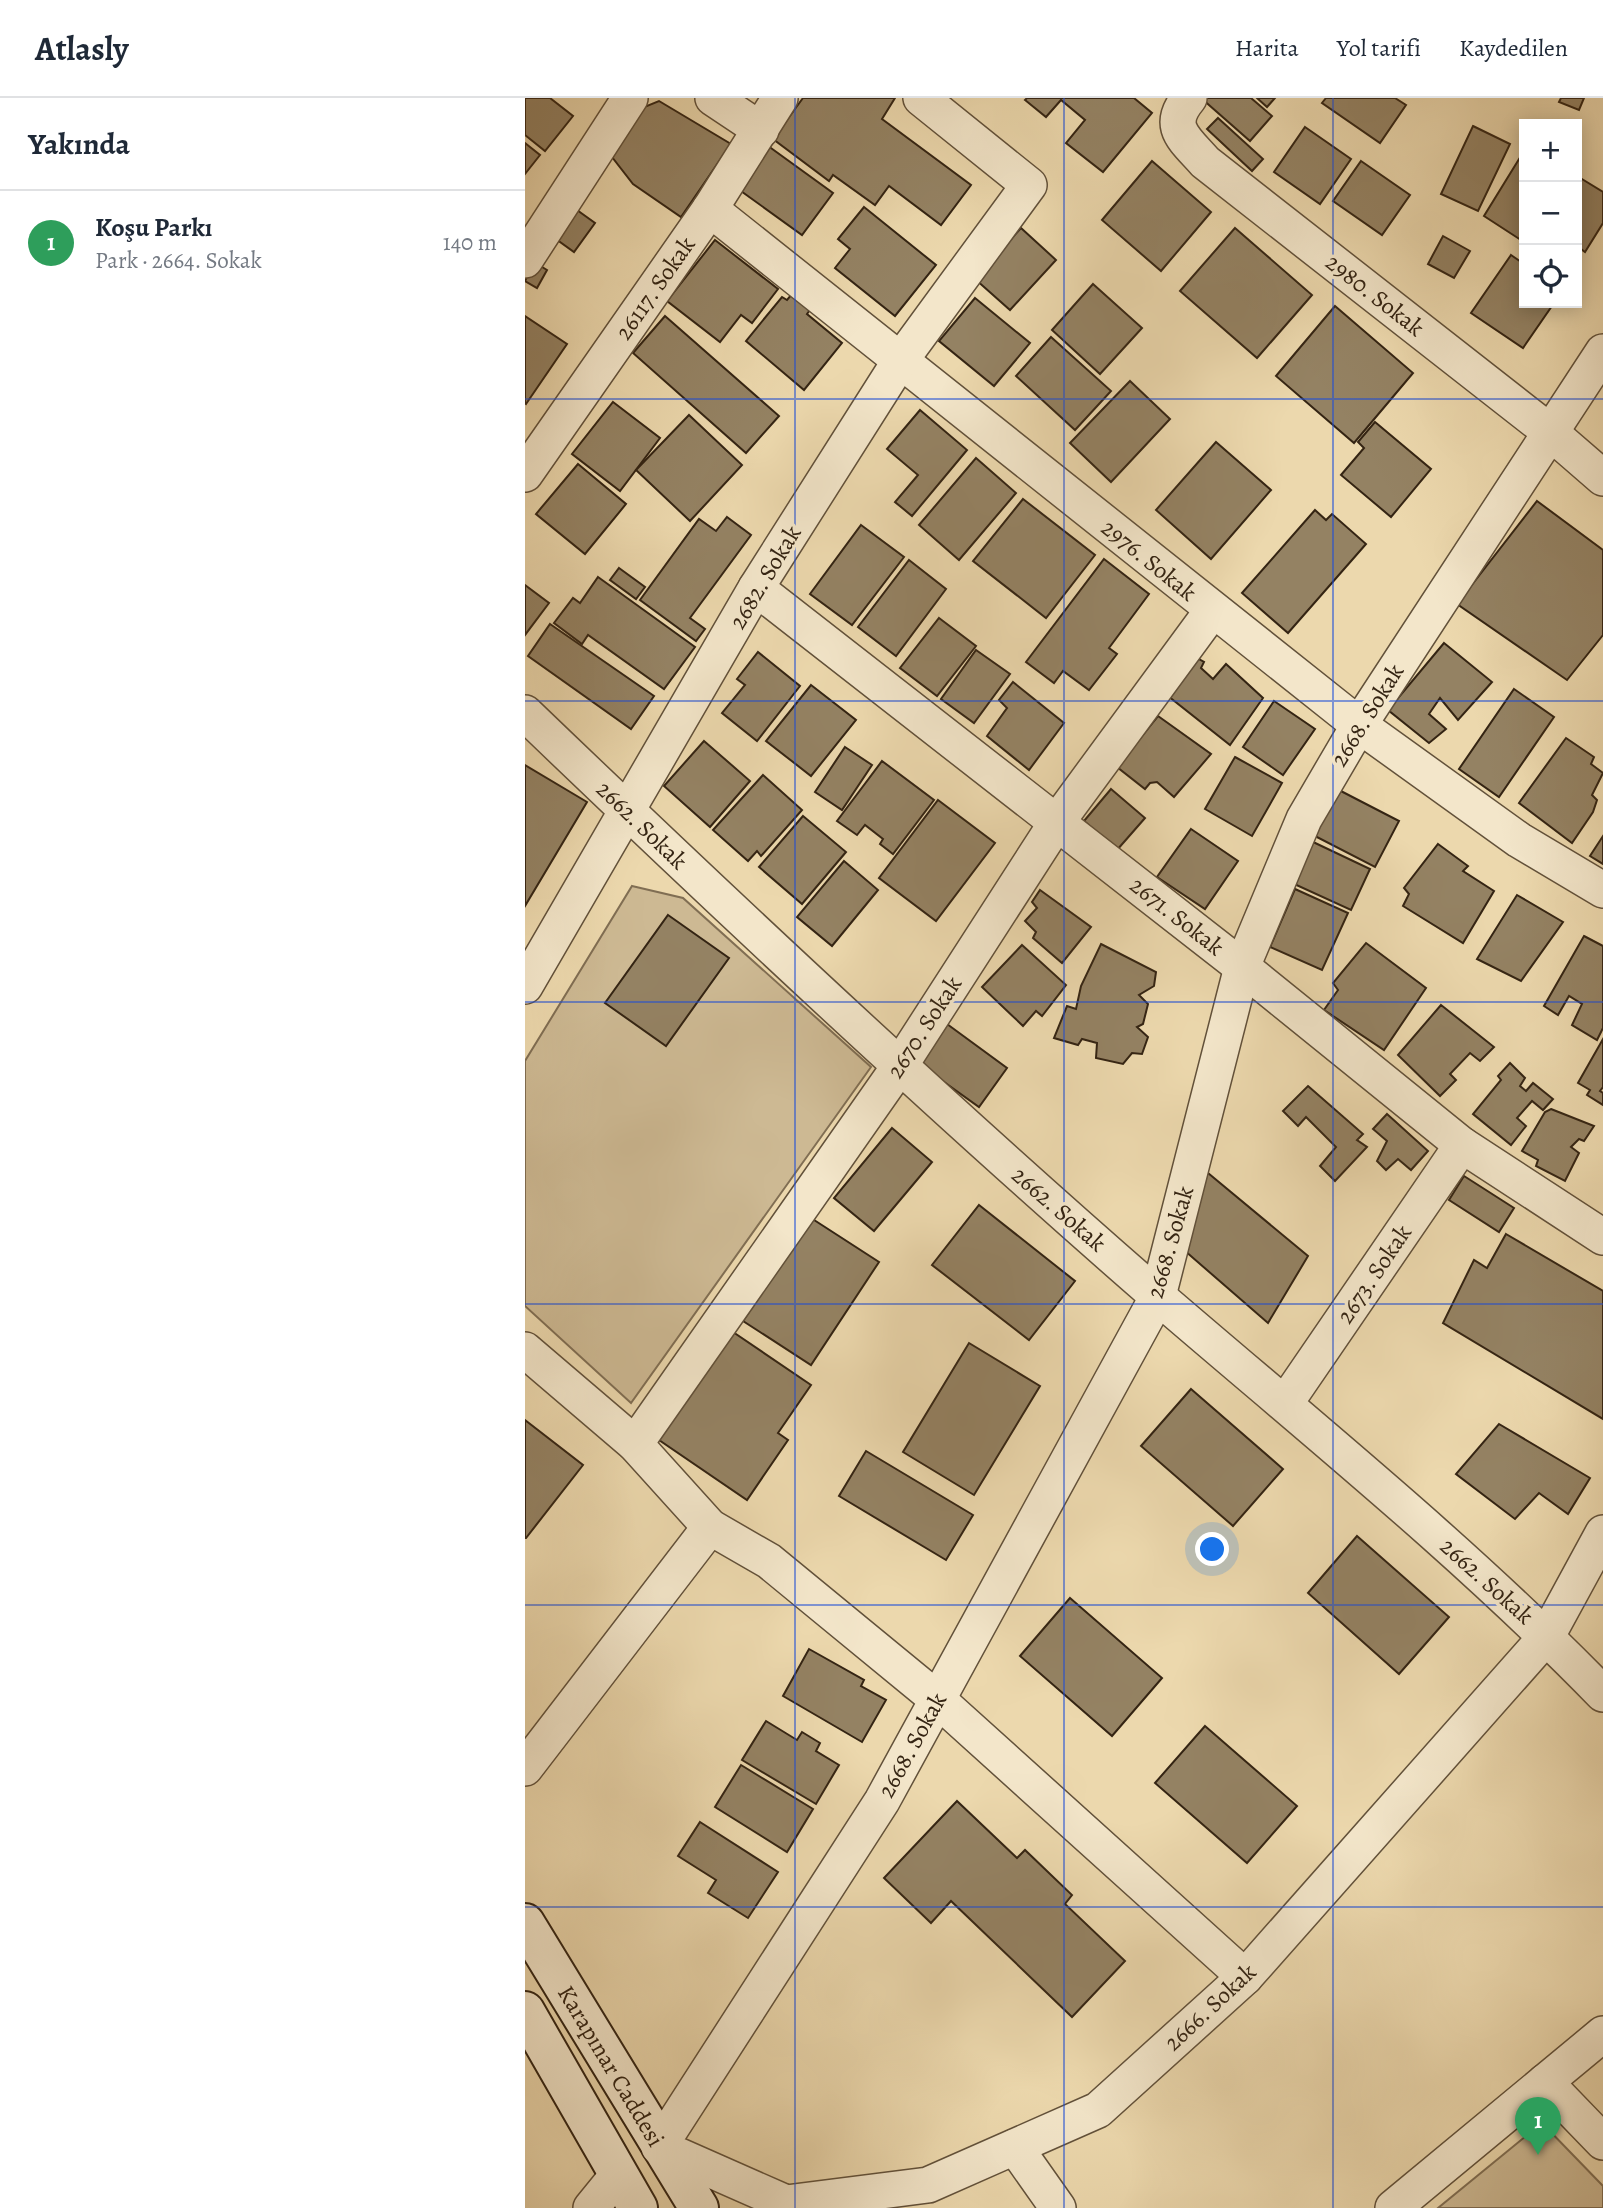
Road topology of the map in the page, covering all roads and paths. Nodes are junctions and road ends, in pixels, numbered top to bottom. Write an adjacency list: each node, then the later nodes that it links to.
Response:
1 (630, 98): 8 (street)
2 (713, 98): 6 (street)
3 (780, 98): 6 (street, 26117. Sokak)
4 (921, 98): 10 (street, 2682. Sokak)
5 (1189, 98): 11 (street, 2980. Sokak)
6 (761, 130): 7 (street, 26117. Sokak)
7 (710, 209): 10 (street, 2976. Sokak); 12 (street, 26117. Sokak)
8 (525, 260)
9 (1603, 352): 11 (street, 2668. Sokak)
10 (900, 361): 14 (street, 2682. Sokak); 15 (street, 2976. Sokak)
11 (1550, 432): 13 (street, 2980. Sokak); 17 (street, 2668. Sokak)
12 (525, 474)
13 (1603, 478)
14 (757, 588): 18 (street, 2682. Sokak); 19 (street, 2671. Sokak)
15 (1212, 611): 17 (street, 2976. Sokak); 19 (street, 2670. Sokak)
16 (525, 713): 18 (street, 2662. Sokak)
17 (1359, 725): 20 (street, 2976. Sokak); 21 (street, 2668. Sokak)
18 (628, 812): 22 (street, 2682. Sokak); 23 (street, 2662. Sokak)
19 (1056, 822): 21 (street, 2671. Sokak); 23 (street, 2670. Sokak)
20 (1603, 890)
21 (1242, 967): 24 (street, 2671. Sokak); 26 (street, 2668. Sokak)
22 (525, 985)
23 (899, 1067): 26 (street, 2662. Sokak); 29 (street, 2670. Sokak)
24 (1462, 1145): 25 (street, 2671. Sokak); 28 (street, 2673. Sokak)
25 (1603, 1237)
26 (1158, 1296): 28 (street, 2662. Sokak); 34 (street, 2668. Sokak)
27 (525, 1350): 29 (street)
28 (1286, 1402): 32 (street, 2662. Sokak)
29 (635, 1444): 30 (street)
30 (711, 1527): 34 (street); 35 (street)
31 (1603, 1533): 32 (street, 2666. Sokak)
32 (1547, 1636): 33 (street, 2662. Sokak); 37 (street, 2666. Sokak)
33 (1603, 1694)
34 (937, 1699): 37 (street); 42 (street, 2668. Sokak)
35 (525, 1769)
36 (525, 1923): 42 (main road, Karapınar Caddesi)
37 (1245, 1977): 43 (street, 2666. Sokak)
38 (525, 2011): 44 (main road, Karapınar Caddesi)
39 (1603, 2034): 40 (street)
40 (1545, 2082): 41 (street); 49 (street)
41 (1603, 2142)
42 (659, 2147): 43 (street, 2666. Sokak); 47 (main road, Karapınar Caddesi)
43 (1015, 2147): 48 (street)
44 (617, 2176): 45 (street); 46 (main road, Karapınar Caddesi)
45 (591, 2208)
46 (638, 2208)
47 (699, 2208)
48 (1058, 2208)
49 (1393, 2208)

